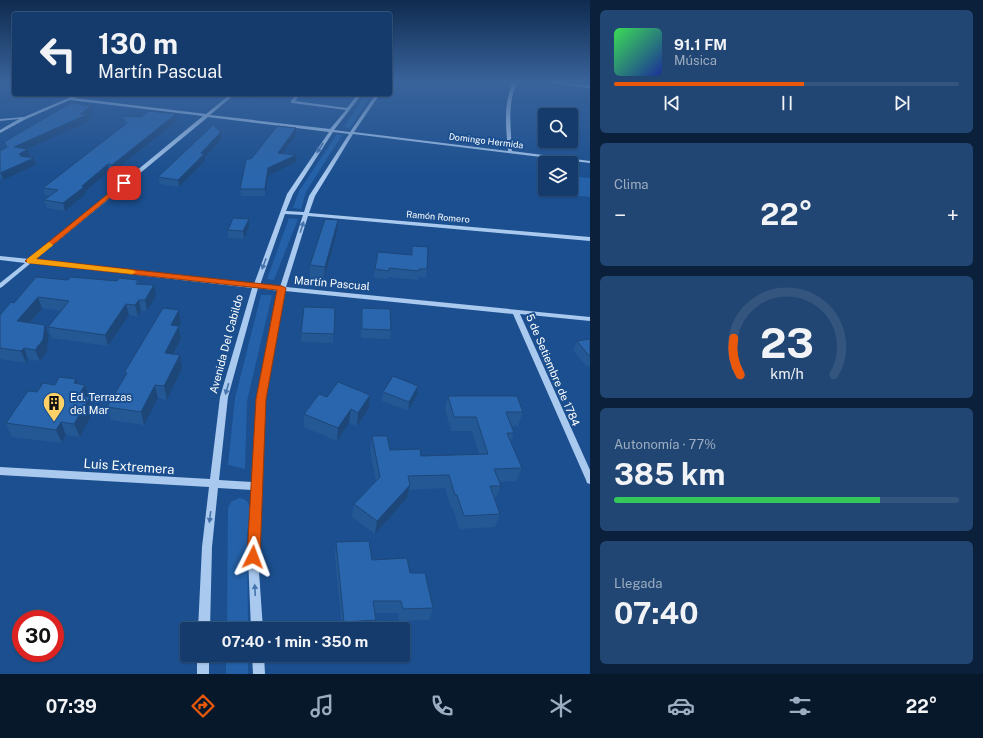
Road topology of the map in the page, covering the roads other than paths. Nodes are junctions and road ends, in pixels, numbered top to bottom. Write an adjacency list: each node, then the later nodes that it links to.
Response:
1 (36, 113): 7 (street)
2 (193, 113): 6 (street, Domingo Hermida)
3 (345, 113): 9 (street, Avenida Del Cabildo)
4 (365, 113): 11 (street)
5 (509, 113): 12 (street)
6 (206, 115): 9 (street, Domingo Hermida); 18 (street)
7 (25, 118): 8 (street); 10 (street)
8 (0, 120)
9 (332, 130): 11 (street, Domingo Hermida); 14 (street, Avenida Del Cabildo, one-way to 14)
10 (0, 132)
11 (352, 132): 12 (street, Domingo Hermida); 15 (street)
12 (510, 152): 13 (street, Domingo Hermida)
13 (590, 162)
14 (284, 212): 15 (street, Ramón Romero); 19 (street, Avenida Del Cabildo, one-way to 19)
15 (306, 214): 16 (street, Ramón Romero); 21 (street, one-way to 15)
16 (590, 239)
17 (0, 258): 18 (street, Martín Pascual)
18 (29, 261): 19 (street, Martín Pascual); 20 (street)
19 (256, 285): 21 (street, Martín Pascual); 26 (street, Avenida Del Cabildo, one-way to 26)
20 (0, 286)
21 (282, 288): 22 (street, Martín Pascual); 27 (street)
22 (516, 311): 23 (street, Martín Pascual); 25 (street, 5 de Setiembre de 1784)
23 (590, 318)
24 (0, 471): 26 (street, Luis Extremera)
25 (590, 480)
26 (214, 485): 27 (street, Luis Extremera); 28 (street, Avenida Del Cabildo, one-way to 28)
27 (257, 486): 29 (street, one-way to 27)
28 (204, 622)
29 (257, 622)
30 (203, 662): 32 (street)
31 (258, 662): 33 (street)
32 (203, 674)
33 (259, 674)

